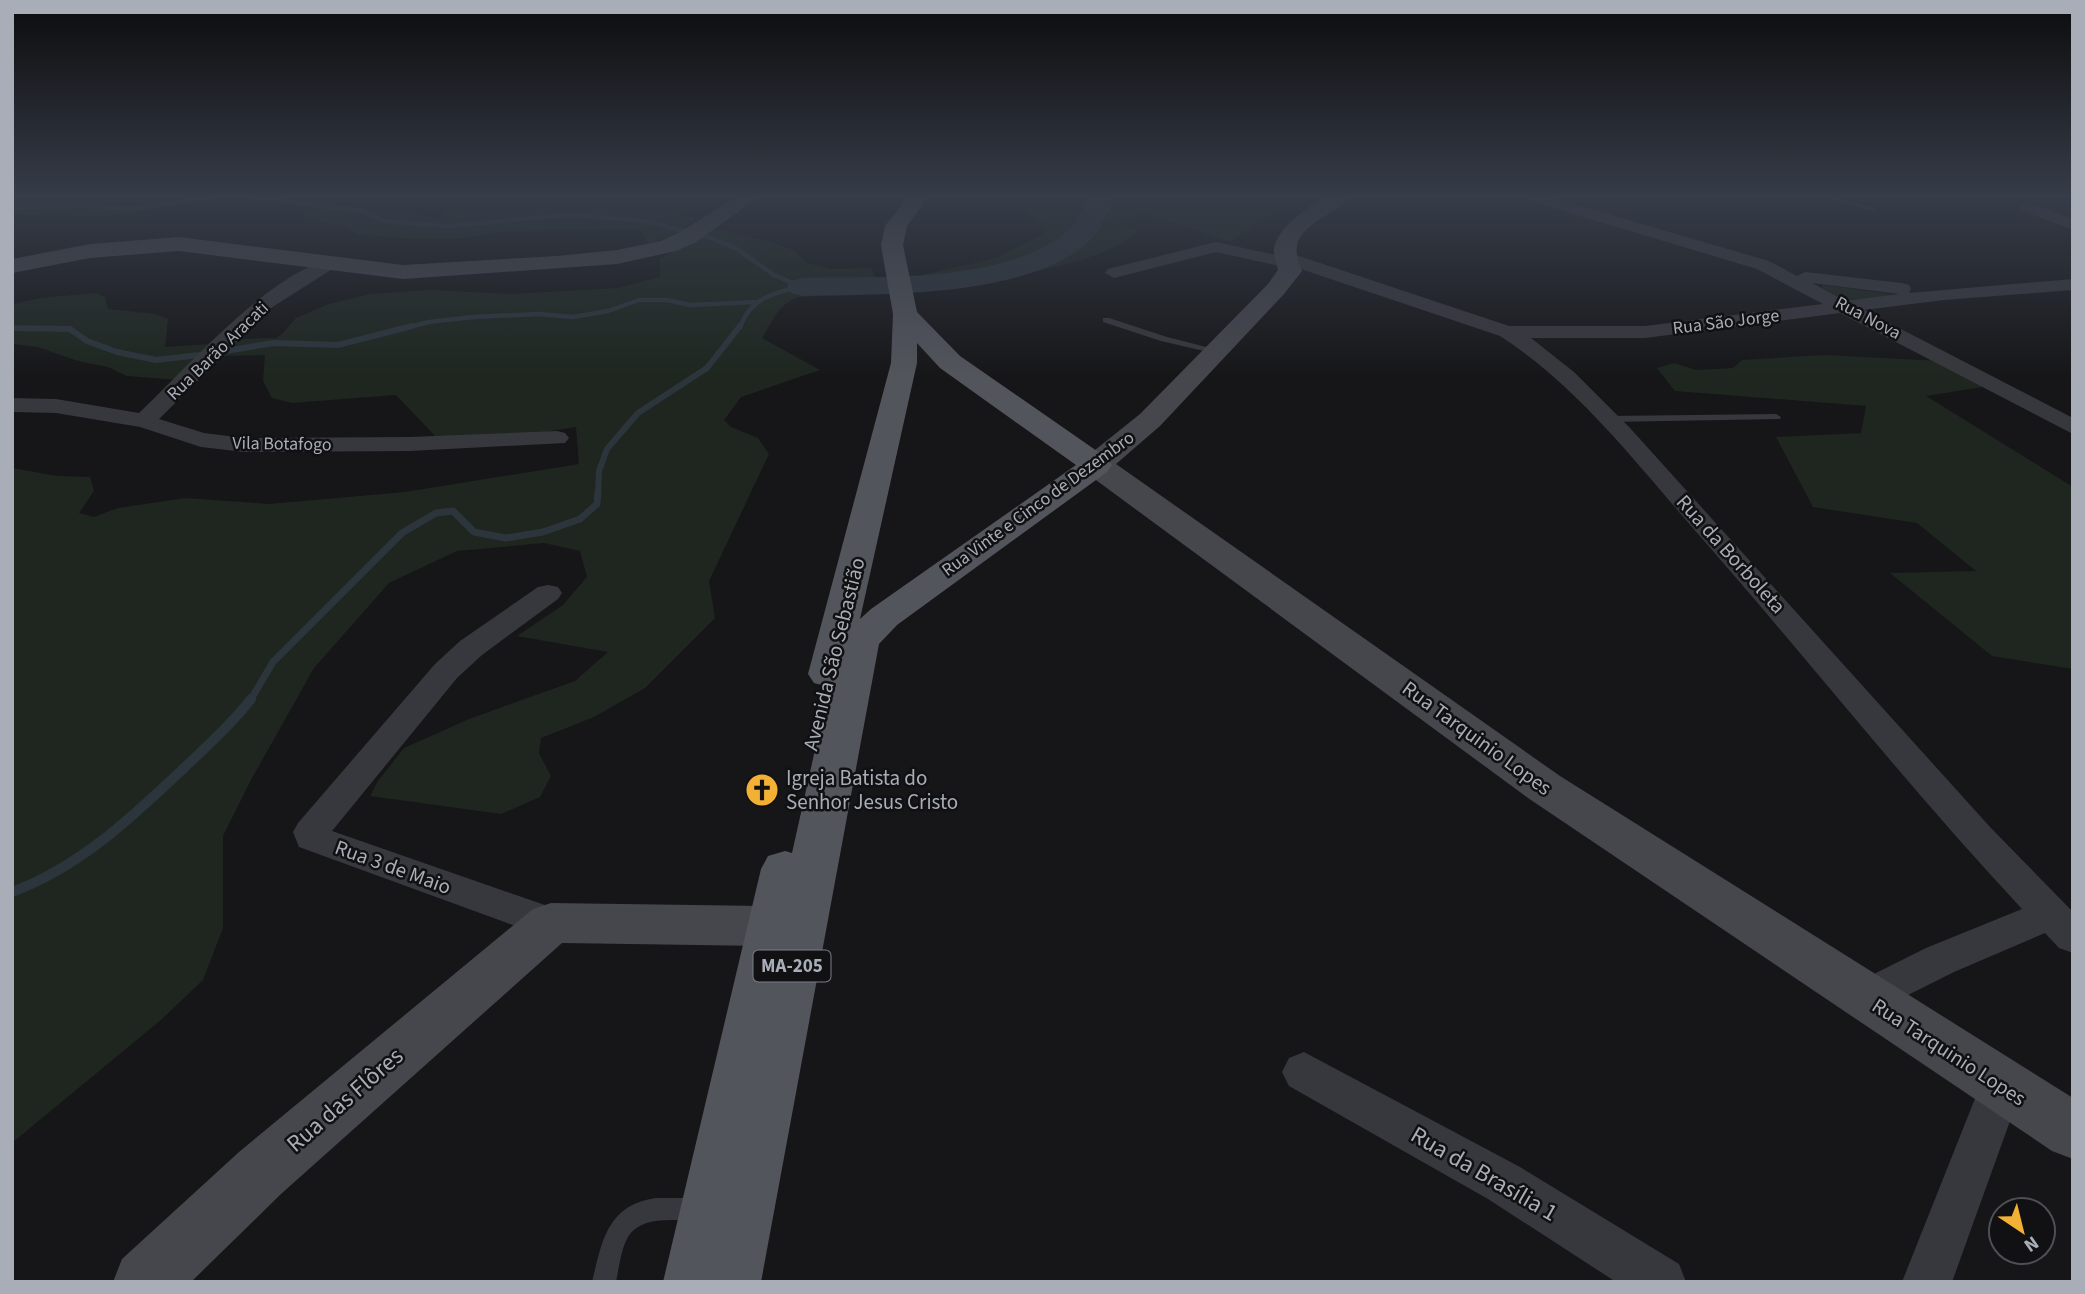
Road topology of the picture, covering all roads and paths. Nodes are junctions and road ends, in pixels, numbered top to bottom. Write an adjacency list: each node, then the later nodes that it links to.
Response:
1 (57, 257): 10 (main road)
2 (281, 257): 9 (main road)
3 (601, 257): 9 (main road)
4 (896, 257): 16 (main road, Avenida São Sebastião / MA-205)
5 (1175, 257): 11 (street, Rua da Borboleta)
6 (1274, 257): 8 (street, Rua da Borboleta)
7 (1738, 257): 12 (street, Rua Nova)
8 (1288, 260): 13 (street, Rua da Borboleta); 15 (main road, Rua Vinte e Cinco de Dezembro)
9 (331, 264): 27 (street, Rua Barão Aracati)
10 (12, 266)
11 (1114, 273)
12 (1786, 275): 17 (street, Rua São Jorge); 18 (street, Rua Nova)
13 (1352, 281): 15 (street, Rua da Borboleta); 20 (street, Rua da Borboleta)
14 (2073, 284): 17 (street, Rua São Jorge)
15 (1276, 289): 21 (main road, Rua Vinte e Cinco de Dezembro)
16 (901, 293): 22 (main road, Rua Tarquinio Lopes); 23 (main road, Avenida São Sebastião / MA-205)
17 (1944, 294): 18 (street, Rua São Jorge)
18 (1848, 307): 20 (street, Rua São Jorge); 28 (street, Rua Nova)
19 (1106, 320): 21 (lane)
20 (1507, 332): 26 (street, Rua da Borboleta)
21 (1217, 351): 30 (main road, Rua Vinte e Cinco de Dezembro)
22 (950, 362): 23 (main road); 30 (main road, Rua Tarquinio Lopes)
23 (904, 363): 31 (main road, Avenida São Sebastião / MA-205)
24 (12, 405): 27 (street, Vila Botafogo)
25 (1776, 417): 26 (lane)
26 (1608, 419): 36 (street, Rua da Borboleta)
27 (144, 421): 29 (street, Vila Botafogo)
28 (2073, 427)
29 (557, 438)
30 (1097, 465): 32 (main road, Rua Vinte e Cinco de Dezembro); 38 (main road, Rua Tarquinio Lopes)
31 (857, 562): 32 (main road); 37 (main road, Avenida São Sebastião / MA-205)
32 (931, 583): 34 (main road, Rua Vinte e Cinco de Dezembro)
33 (548, 593): 35 (street, Rua 3 de Maio)
34 (856, 651): 46 (main road, Avenida São Sebastião / MA-205)
35 (551, 923): 37 (main road, Rua 3 de Maio); 43 (main road, Rua das Flôres)
36 (2061, 925): 38 (street, Rua da Borboleta)
37 (772, 926): 42 (main road, Avenida São Sebastião / MA-205)
38 (1864, 998): 40 (main road, Rua Tarquinio Lopes)
39 (1304, 1072): 47 (street, Rua da Brasília 1)
40 (2001, 1085): 41 (main road, Rua Tarquinio Lopes); 48 (street)
41 (2073, 1131)
42 (710, 1209): 44 (lane); 45 (main road, Avenida São Sebastião / MA-205)
43 (145, 1282)
44 (604, 1282)
45 (695, 1282)
46 (729, 1282)
47 (1661, 1282)
48 (1927, 1282)

